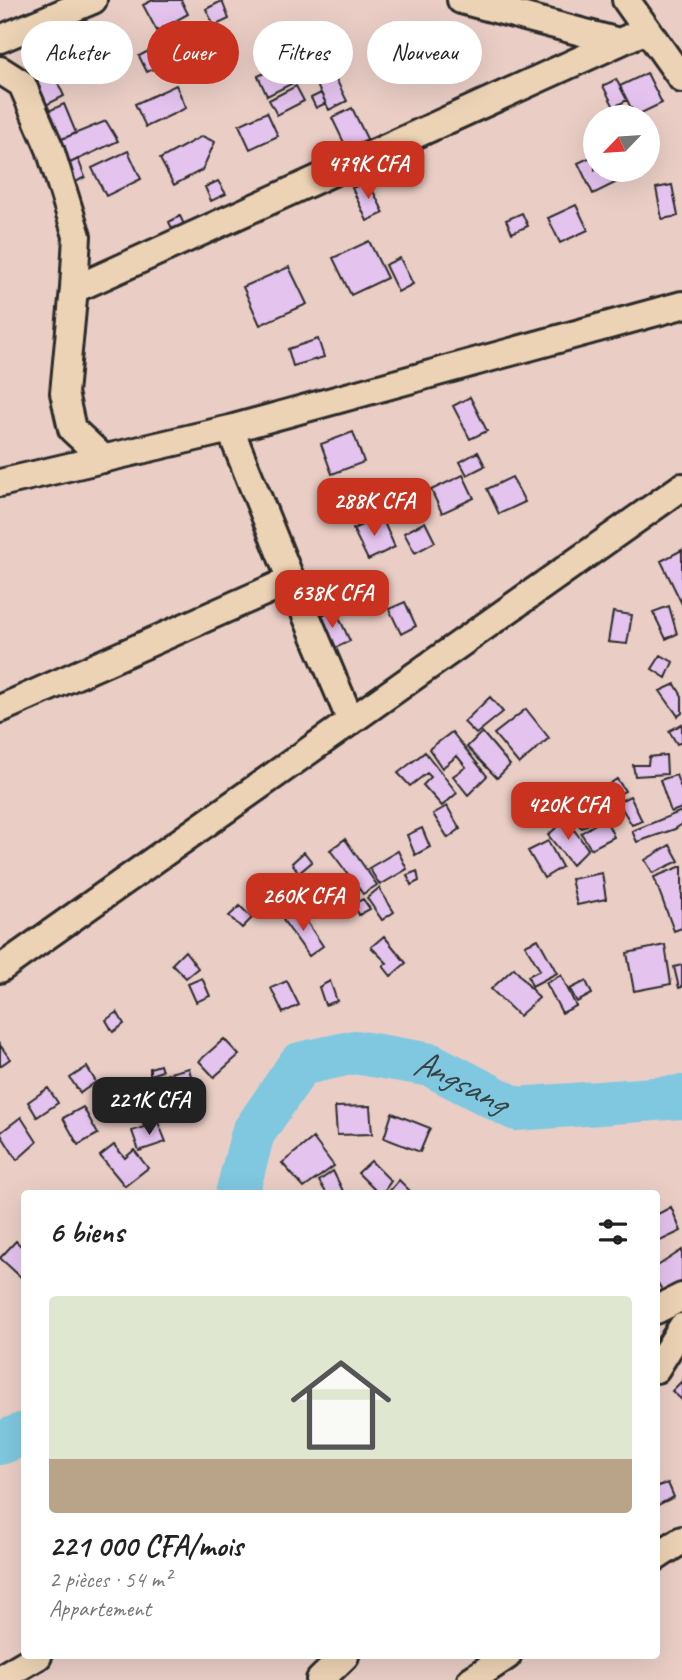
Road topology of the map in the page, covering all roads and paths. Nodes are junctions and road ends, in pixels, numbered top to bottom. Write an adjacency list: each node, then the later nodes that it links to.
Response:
1 (93, 0): 5 (street)
2 (461, 0): 6 (street)
3 (626, 0): 4 (street)
4 (646, 30): 6 (street); 8 (street)
5 (0, 40)
6 (619, 42): 9 (street)
7 (0, 71): 9 (street)
8 (682, 79)
9 (74, 288): 12 (street)
10 (682, 305): 11 (street)
11 (230, 429): 12 (street); 15 (street)
12 (104, 459): 13 (street)
13 (0, 483)
14 (682, 487): 17 (street)
15 (291, 580): 16 (street); 17 (street)
16 (0, 709)
17 (351, 721): 18 (street)
18 (0, 969)
19 (682, 1297): 20 (street)
20 (660, 1308)
21 (682, 1327): 22 (street)
22 (660, 1363)
23 (682, 1539): 24 (street)
24 (660, 1554)
25 (33, 1659): 28 (street)
26 (342, 1659): 29 (street)
27 (503, 1659): 30 (street)
28 (5, 1676)
29 (320, 1680)
30 (471, 1680)

